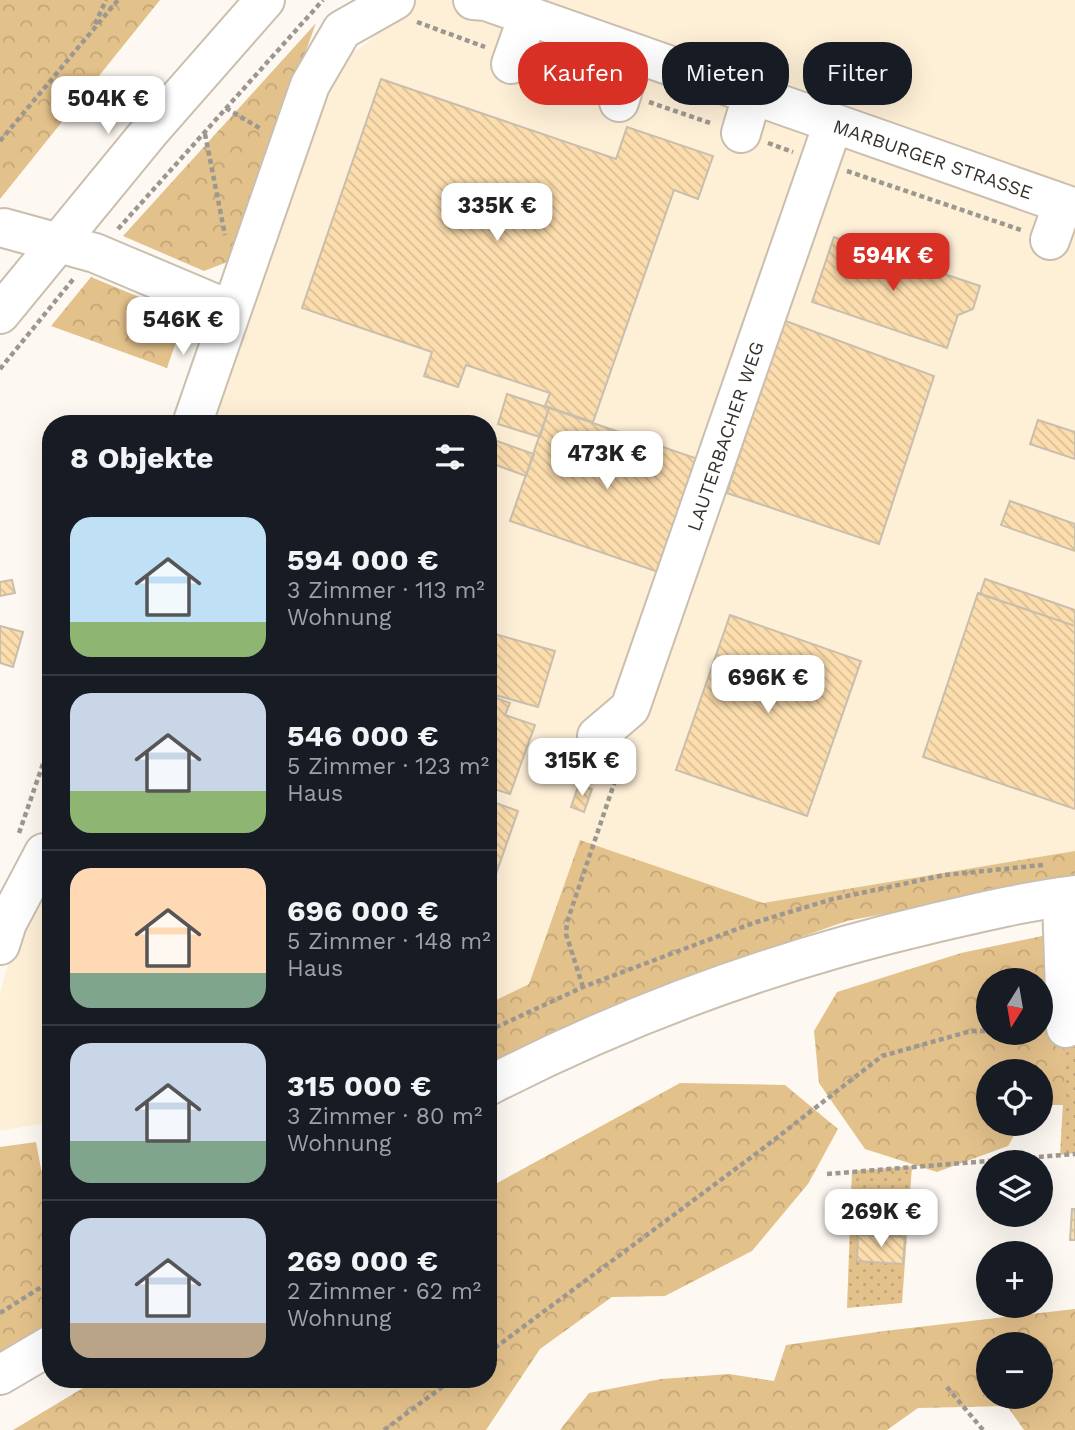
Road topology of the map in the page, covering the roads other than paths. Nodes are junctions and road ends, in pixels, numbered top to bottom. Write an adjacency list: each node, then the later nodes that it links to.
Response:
1 (265, 0): 14 (street)
2 (473, 0): 4 (street, MARBURGER STRASSE)
3 (388, 4): 15 (street)
4 (527, 16): 5 (street, MARBURGER STRASSE); 6 (street)
5 (598, 42)
6 (513, 60)
7 (749, 105): 10 (street)
8 (778, 105): 9 (street, MARBURGER STRASSE)
9 (833, 124): 11 (street, MARBURGER STRASSE); 18 (street, LAUTERBACHER WEG)
10 (741, 133)
11 (1069, 206): 13 (street)
12 (4, 228): 14 (street)
13 (1050, 240)
14 (59, 242): 15 (street); 16 (street)
15 (230, 310): 17 (street)
16 (0, 314)
17 (195, 415)
18 (609, 745)
19 (42, 865): 21 (street)
20 (1062, 886): 22 (street); 23 (street)
21 (0, 945)
22 (1066, 1028)
23 (497, 1082)
24 (42, 1350): 25 (street)
25 (0, 1376)

